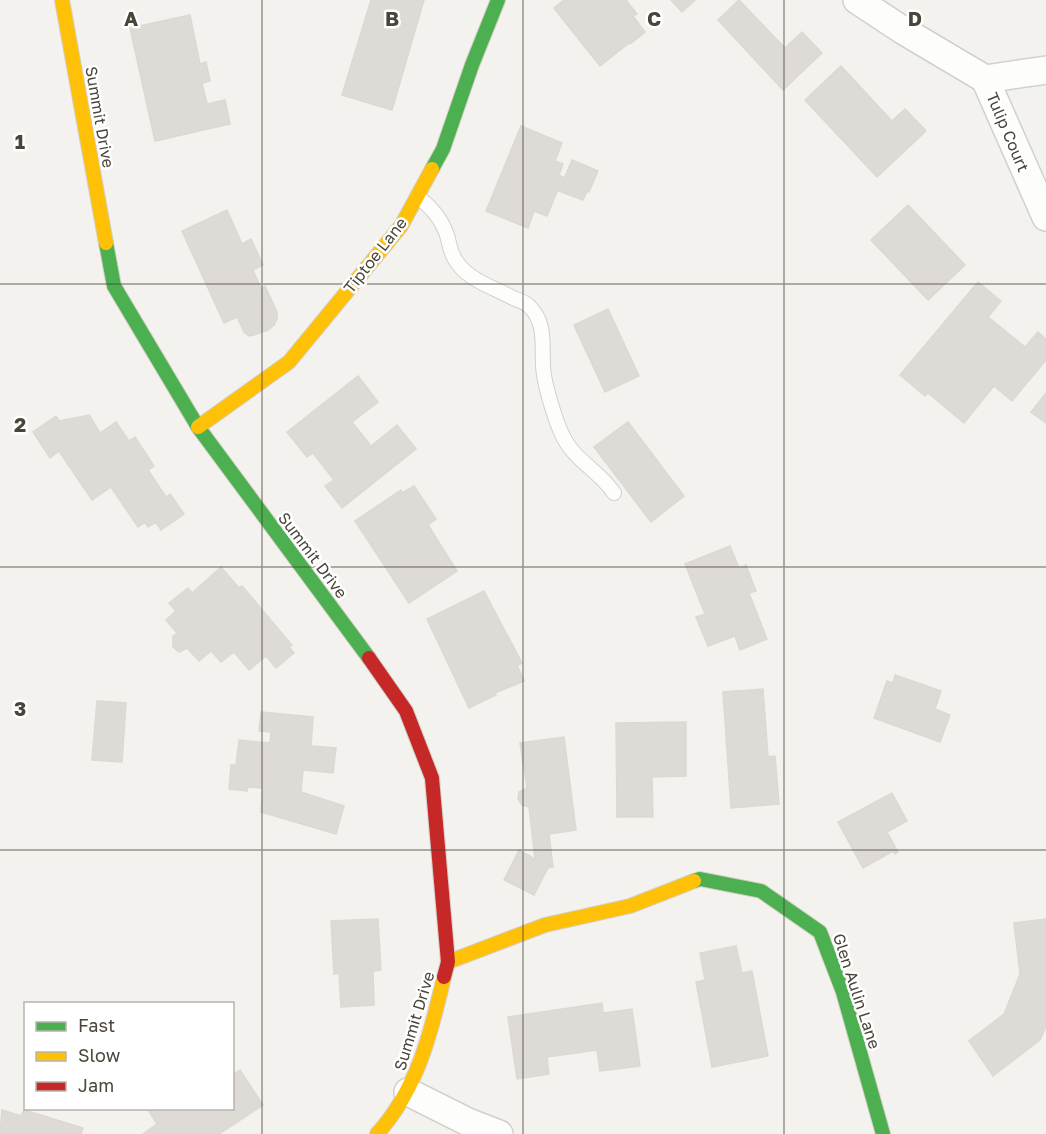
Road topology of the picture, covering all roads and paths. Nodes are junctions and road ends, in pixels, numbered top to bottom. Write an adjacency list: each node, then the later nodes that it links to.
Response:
1 (62, 0): 8 (street, Summit Drive)
2 (498, 0): 6 (street, Tiptoe Lane)
3 (857, 0): 5 (street)
4 (1046, 70): 5 (street)
5 (985, 79): 7 (street, Tulip Court)
6 (417, 196): 8 (street, Tiptoe Lane); 9 (lane)
7 (1046, 217)
8 (198, 427): 10 (street, Summit Drive)
9 (614, 493)
10 (448, 962): 11 (street, Summit Drive); 14 (street, Glen Aulin Lane)
11 (408, 1092): 12 (street, Summit Drive); 13 (street)
12 (377, 1134)
13 (499, 1134)
14 (883, 1134)

